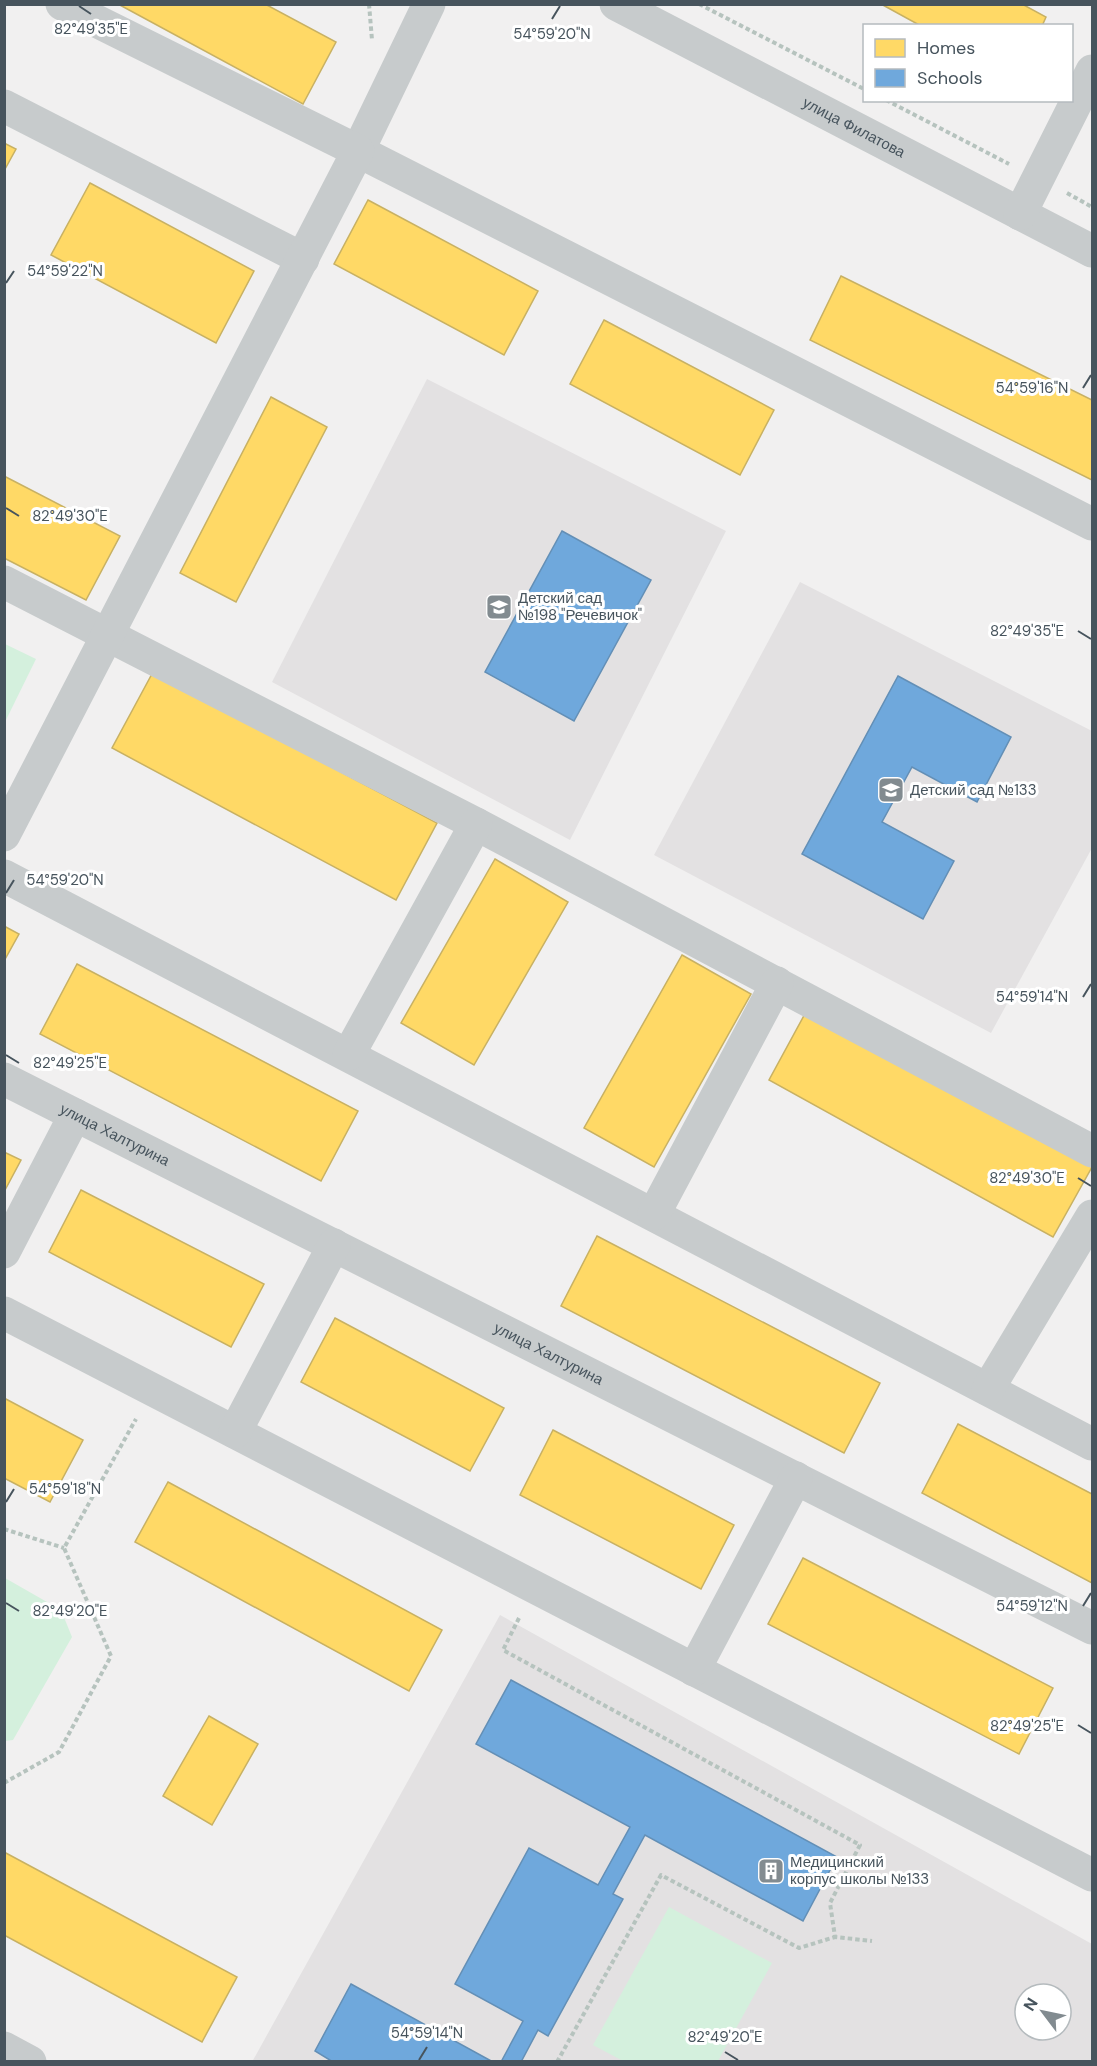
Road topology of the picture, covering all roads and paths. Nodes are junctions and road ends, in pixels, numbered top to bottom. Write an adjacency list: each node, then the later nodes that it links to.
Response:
1 (62, 4): 9 (street)
2 (429, 4): 9 (street)
3 (616, 4): 12 (street, улица Филатова)
4 (699, 4): 6 (path)
5 (1092, 71): 10 (street)
6 (863, 88)
7 (890, 102): 10 (path)
8 (4, 106): 14 (street)
9 (358, 151): 14 (street); 15 (street)
10 (1038, 178): 11 (path); 12 (street)
11 (1092, 207)
12 (1020, 214): 13 (street, улица Филатова)
13 (1092, 251)
14 (303, 259): 17 (street)
15 (1092, 524)
16 (4, 582): 17 (street)
17 (108, 638): 18 (street); 19 (street)
18 (476, 824): 21 (street); 22 (street)
19 (4, 835)
20 (4, 876): 22 (street)
21 (777, 983): 25 (street); 26 (street)
22 (349, 1054): 26 (street)
23 (4, 1080): 24 (street, улица Халтурина)
24 (75, 1115): 28 (street, улица Халтурина); 29 (street)
25 (1092, 1151)
26 (654, 1214): 31 (street)
27 (1092, 1216): 31 (street)
28 (334, 1245): 33 (street); 35 (street, улица Халтурина)
29 (4, 1252)
30 (4, 1313): 32 (street)
31 (988, 1389): 34 (street)
32 (153, 1390): 33 (street); 37 (path)
33 (235, 1432): 40 (street)
34 (1092, 1444)
35 (796, 1478): 38 (street, улица Халтурина); 40 (street)
36 (4, 1529): 37 (path)
37 (64, 1548): 41 (path)
38 (1092, 1628)
39 (503, 1650): 43 (path)
40 (694, 1670): 42 (street)
41 (4, 1783)
42 (1092, 1875)
43 (836, 1937): 44 (path); 47 (path)
44 (872, 1941)
45 (4, 2048): 46 (street)
46 (30, 2061)
47 (557, 2061)

